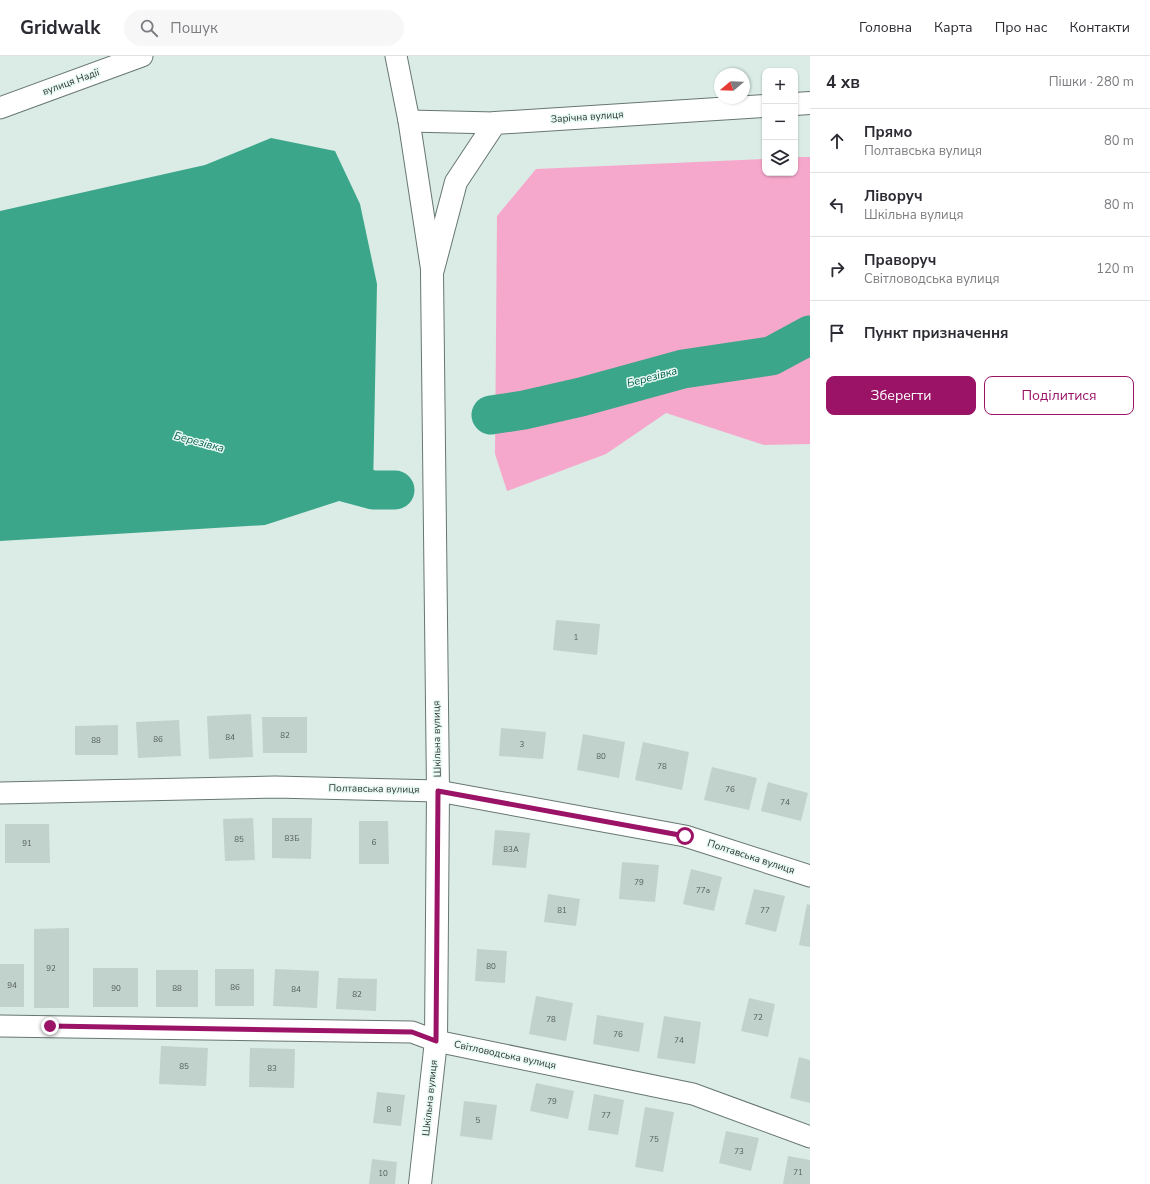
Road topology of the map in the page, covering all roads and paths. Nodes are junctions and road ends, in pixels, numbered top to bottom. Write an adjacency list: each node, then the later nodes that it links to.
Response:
1 (142, 56): 6 (street, вулиця Надії)
2 (396, 56): 7 (street)
3 (810, 103): 4 (street)
4 (798, 104)
5 (762, 106): 8 (street, Зарічна вулиця)
6 (0, 108)
7 (409, 121): 8 (street, Зарічна вулиця); 9 (street)
8 (495, 123): 9 (street, Шкільна вулиця)
9 (432, 273): 10 (street, Шкільна вулиця)
10 (438, 791): 11 (street, Полтавська вулиця); 12 (street, Полтавська вулиця); 14 (street, Шкільна вулиця)
11 (0, 793)
12 (810, 876)
13 (0, 1026): 14 (street, Світловодська вулиця)
14 (436, 1041): 15 (street, Світловодська вулиця); 16 (street, Шкільна вулиця)
15 (810, 1137)
16 (420, 1184)

